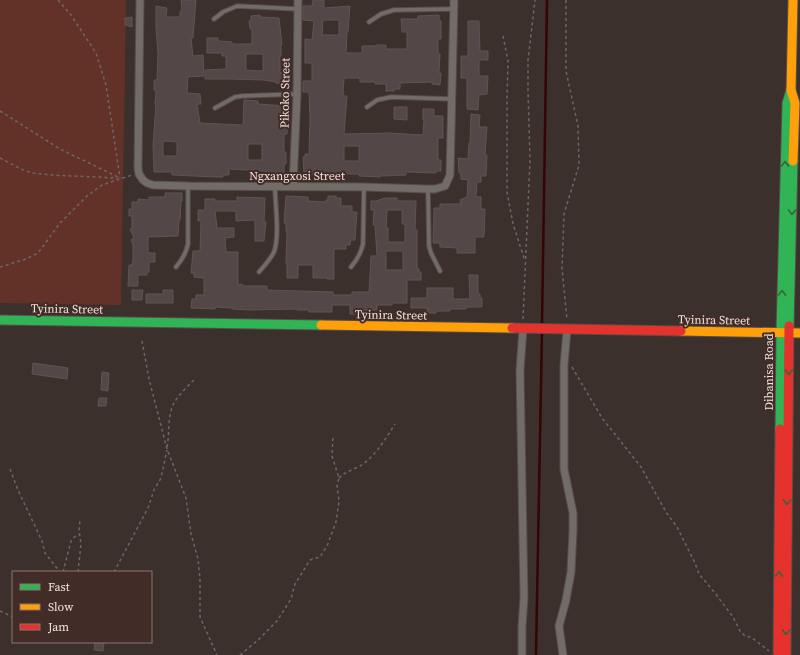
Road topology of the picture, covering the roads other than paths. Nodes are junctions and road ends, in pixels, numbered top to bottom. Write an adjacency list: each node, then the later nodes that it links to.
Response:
1 (140, 0): 13 (street, Ngxangxosi Street)
2 (298, 0): 5 (street, Pikoko Street)
3 (454, 0): 6 (street, Ngxangxosi Street)
4 (793, 0): 25 (main road, Dibanisa Road)
5 (298, 9): 7 (lane); 9 (street, Pikoko Street)
6 (453, 9): 8 (lane); 10 (street, Ngxangxosi Street)
7 (214, 19)
8 (369, 22)
9 (297, 94): 12 (lane); 15 (street, Pikoko Street)
10 (452, 99): 11 (lane); 17 (street, Ngxangxosi Street)
11 (367, 107)
12 (214, 108)
13 (188, 186): 14 (street, Ngxangxosi Street); 18 (lane)
14 (275, 186): 15 (street, Ngxangxosi Street); 21 (lane)
15 (293, 186): 16 (street, Ngxangxosi Street)
16 (364, 187): 17 (street, Ngxangxosi Street); 19 (lane)
17 (428, 189): 20 (lane)
18 (176, 267)
19 (351, 267)
20 (440, 271)
21 (259, 272)
22 (0, 320): 23 (main road, Tyinira Street)
23 (527, 329): 24 (main road, Tyinira Street); 28 (street)
24 (567, 330): 25 (main road, Tyinira Street); 29 (street)
25 (785, 333): 26 (main road, Tyinira Street); 27 (main road, Dibanisa Road, one-way to 25); 30 (main road, Dibanisa Road, one-way to 30)
26 (800, 333)
27 (773, 653)
28 (522, 655)
29 (563, 655)
30 (786, 655)

